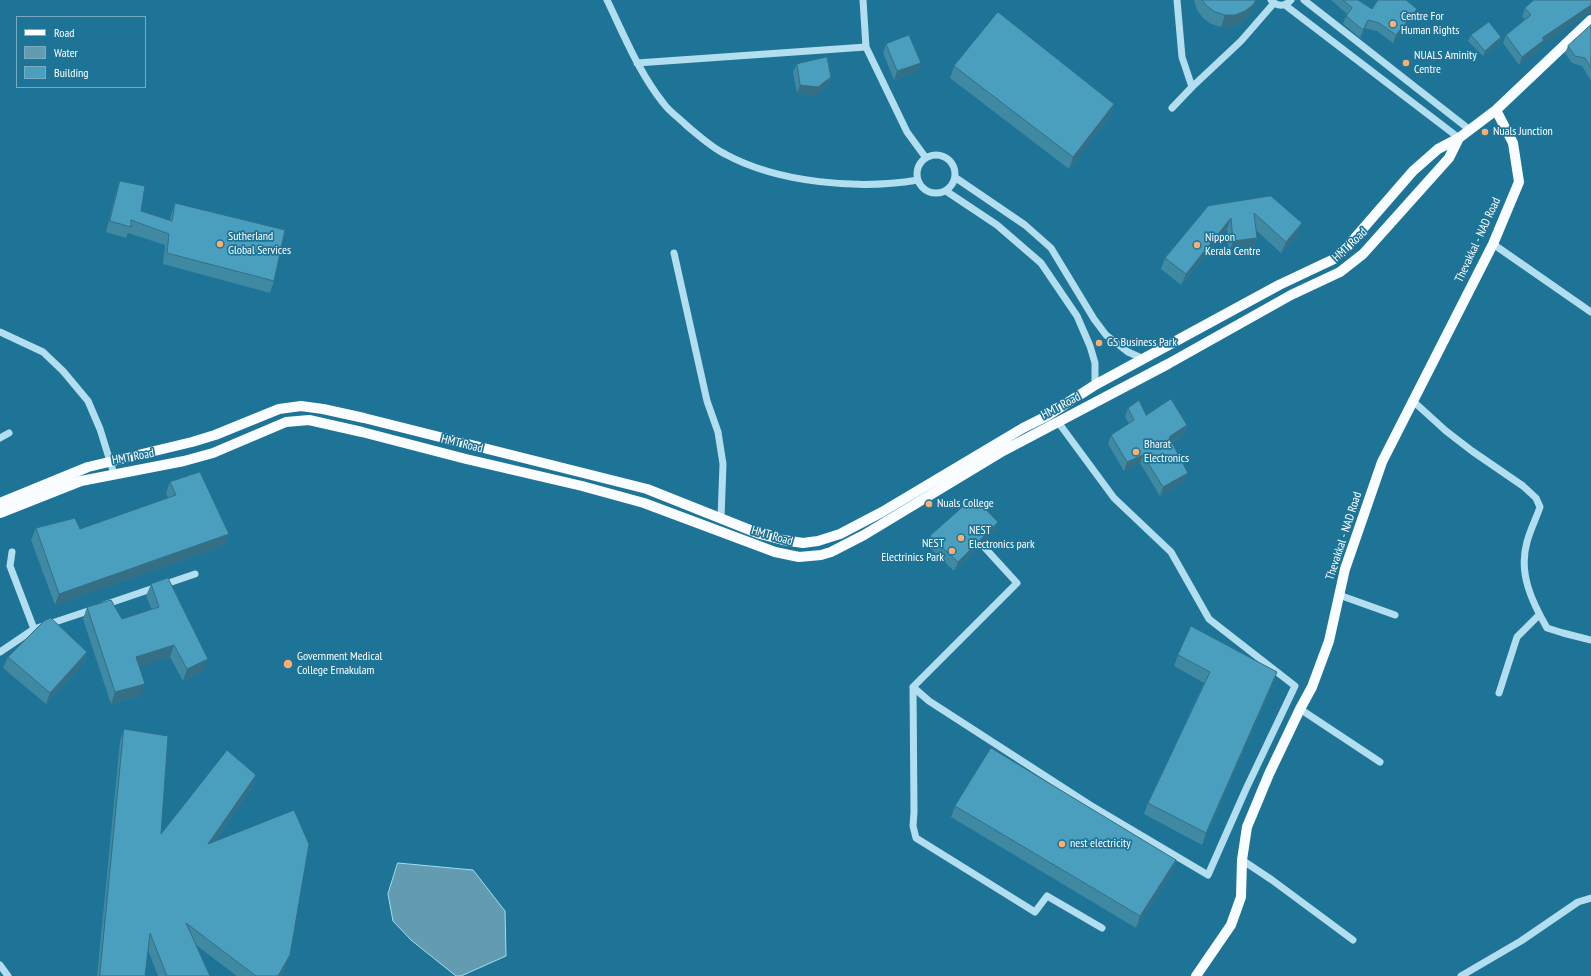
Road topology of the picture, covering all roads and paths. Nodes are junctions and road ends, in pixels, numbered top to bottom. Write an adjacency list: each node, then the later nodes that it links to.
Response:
1 (607, 0): 9 (street)
2 (863, 0): 8 (street)
3 (1177, 0): 10 (street)
4 (1304, 0): 13 (street)
5 (1272, 2): 6 (street); 10 (street)
6 (1288, 2): 14 (street)
7 (1591, 20): 12 (main road, HMT Road)
8 (866, 47): 9 (street); 15 (street)
9 (637, 63): 17 (street)
10 (1192, 87): 11 (street)
11 (1172, 108)
12 (1496, 110): 13 (main road, HMT Road); 19 (main road, Thevakkal - NAD Road)
13 (1470, 130): 14 (main road, HMT Road)
14 (1459, 138): 23 (main road, HMT Road); 26 (main road, HMT Road)
15 (926, 158): 16 (street); 17 (street)
16 (956, 178): 18 (street); 23 (street)
17 (918, 180): 18 (street)
18 (946, 191): 24 (street)
19 (1493, 244): 21 (street); 25 (main road, Thevakkal - NAD Road)
20 (674, 253): 34 (street)
21 (1591, 312)
22 (0, 332): 29 (street)
23 (1144, 359): 24 (main road, HMT Road)
24 (1096, 385): 35 (main road, HMT Road)
25 (1413, 401): 40 (main road, Thevakkal - NAD Road); 42 (street)
26 (1058, 422): 38 (main road, HMT Road); 46 (street)
27 (9, 434): 28 (street)
28 (0, 438)
29 (111, 461): 30 (street); 31 (main road, HMT Road); 34 (main road, HMT Road)
30 (114, 474): 31 (main road, HMT Road); 38 (main road, HMT Road)
31 (45, 489): 32 (main road, HMT Road); 33 (main road, HMT Road)
32 (0, 503)
33 (0, 513)
34 (721, 518): 35 (main road, HMT Road)
35 (818, 541): 38 (street)
36 (984, 548): 46 (street)
37 (12, 552): 43 (street)
38 (821, 555)
39 (195, 574): 43 (street)
40 (1339, 594): 41 (street); 48 (main road, Thevakkal - NAD Road)
41 (1395, 615)
42 (1539, 615): 44 (street); 47 (street)
43 (34, 629): 45 (street)
44 (1591, 640)
45 (0, 652)
46 (913, 687): 52 (street)
47 (1499, 693)
48 (1300, 709): 49 (street); 50 (main road, Thevakkal - NAD Road)
49 (1380, 762)
50 (1242, 860): 53 (street); 56 (main road, Thevakkal - NAD Road)
51 (1591, 898): 57 (street)
52 (1102, 928)
53 (1353, 940)
54 (0, 965): 55 (street)
55 (8, 976)
56 (1196, 976)
57 (1461, 976)

